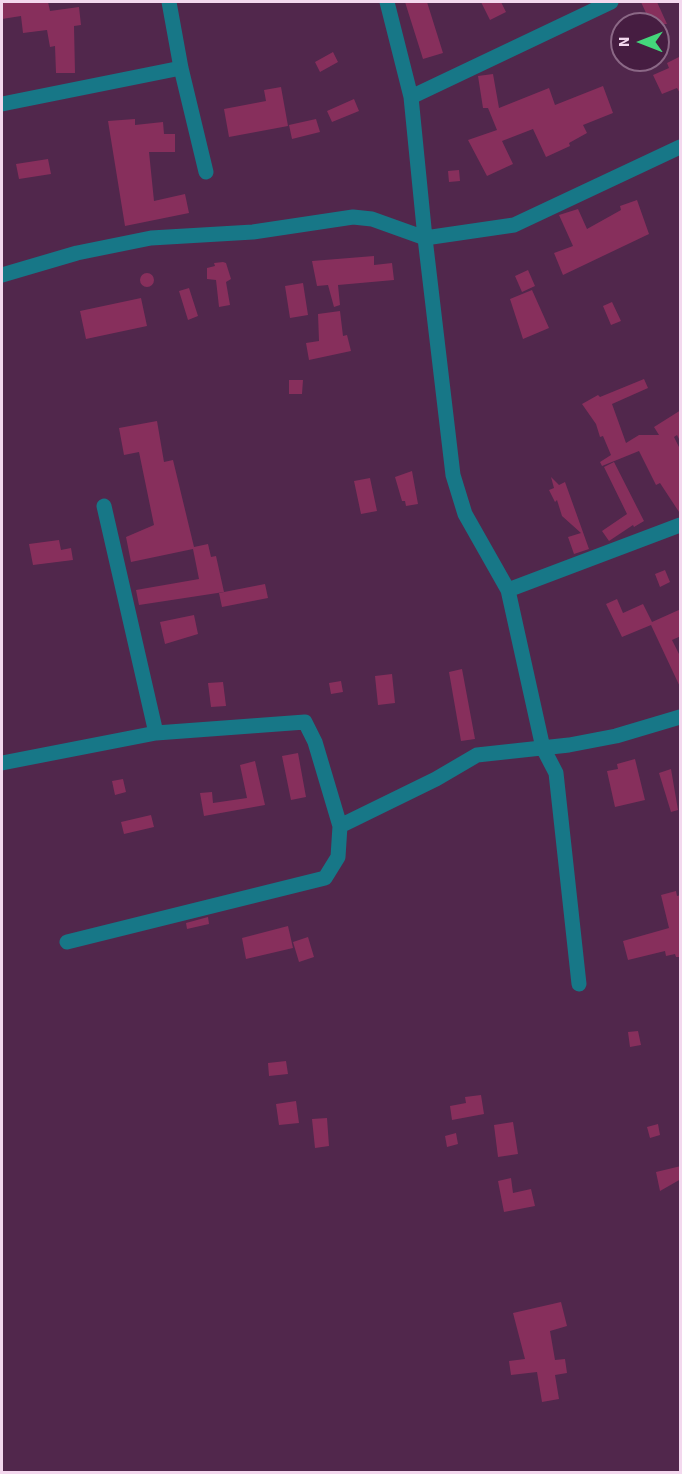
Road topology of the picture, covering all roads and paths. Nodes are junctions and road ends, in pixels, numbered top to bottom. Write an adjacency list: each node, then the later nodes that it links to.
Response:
1 (169, 2): 4 (street)
2 (387, 2): 5 (street)
3 (611, 2): 5 (street)
4 (181, 68): 6 (street); 8 (street)
5 (411, 97): 9 (street)
6 (2, 104)
7 (681, 147): 9 (street)
8 (206, 172)
9 (425, 238): 10 (street); 13 (street)
10 (2, 275)
11 (104, 506): 15 (street)
12 (681, 525): 13 (street)
13 (508, 590): 16 (street)
14 (681, 717): 16 (street)
15 (156, 733): 17 (street); 18 (street)
16 (543, 748): 18 (street); 20 (street)
17 (2, 763)
18 (340, 826): 19 (street)
19 (67, 942)
20 (579, 984)

